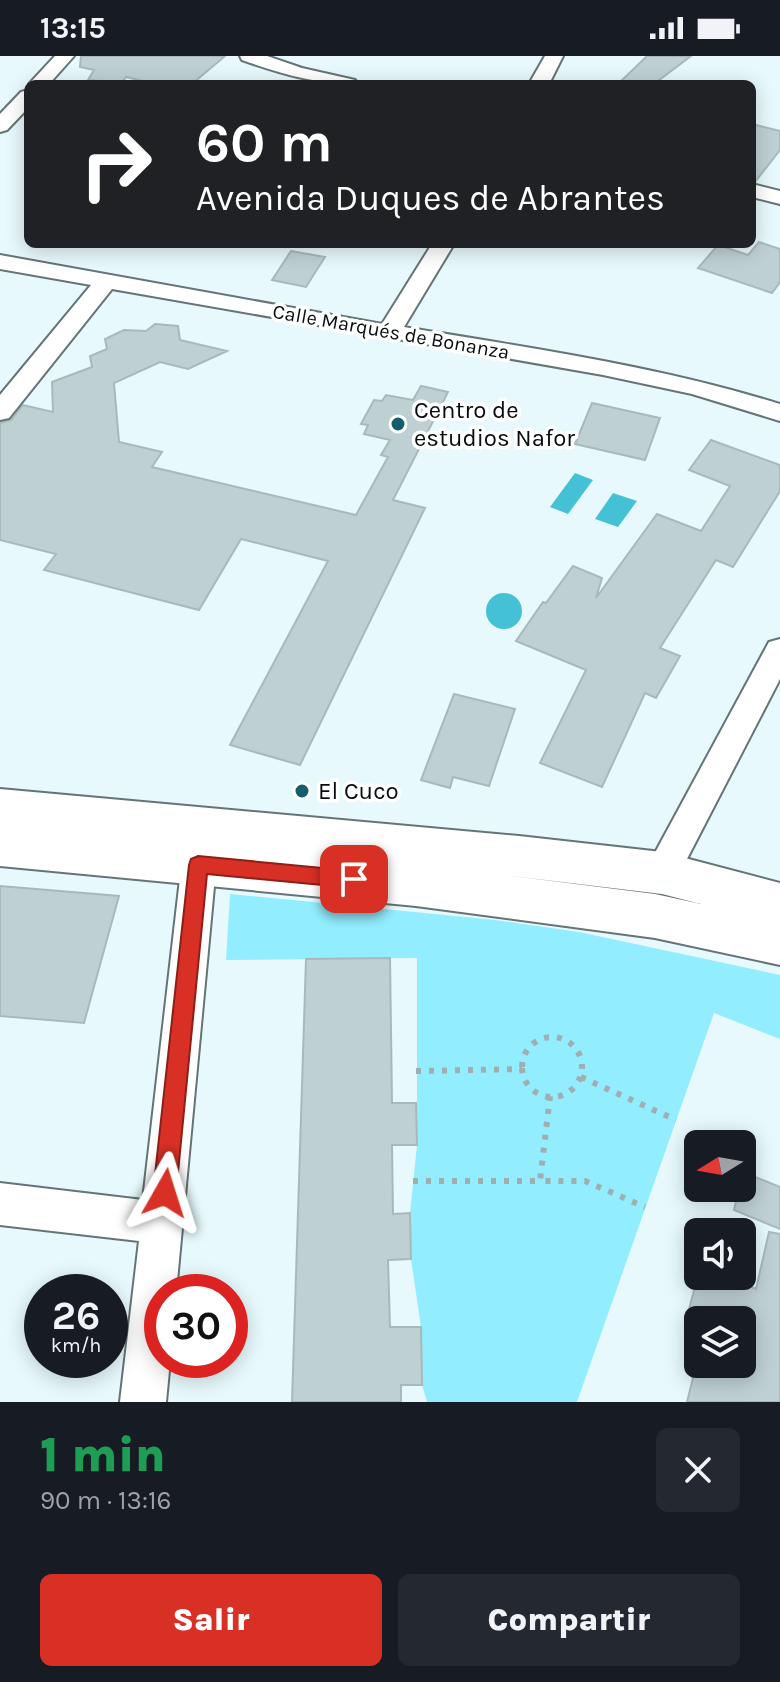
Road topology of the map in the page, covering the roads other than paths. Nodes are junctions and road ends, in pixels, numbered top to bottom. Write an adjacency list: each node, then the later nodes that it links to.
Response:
1 (65, 56): 4 (street)
2 (249, 56): 5 (street)
3 (554, 56): 6 (street)
4 (43, 80)
5 (329, 80)
6 (541, 80)
7 (24, 100): 8 (street)
8 (0, 126)
9 (756, 191): 10 (street)
10 (780, 198)
11 (441, 248): 14 (street)
12 (0, 262): 13 (street, Calle Marqués de Bonanza)
13 (106, 282): 14 (street, Calle Marqués de Bonanza); 15 (street)
14 (389, 332): 16 (street, Calle Marqués de Bonanza)
15 (0, 412)
16 (780, 413)
17 (780, 650): 21 (street)
18 (0, 808): 20 (main road)
19 (0, 846): 20 (main road)
20 (200, 846): 21 (main road); 23 (main road); 25 (street)
21 (662, 873): 22 (main road)
22 (780, 904)
23 (780, 943)
24 (0, 1204): 25 (street)
25 (162, 1223): 26 (street)
26 (143, 1402)

